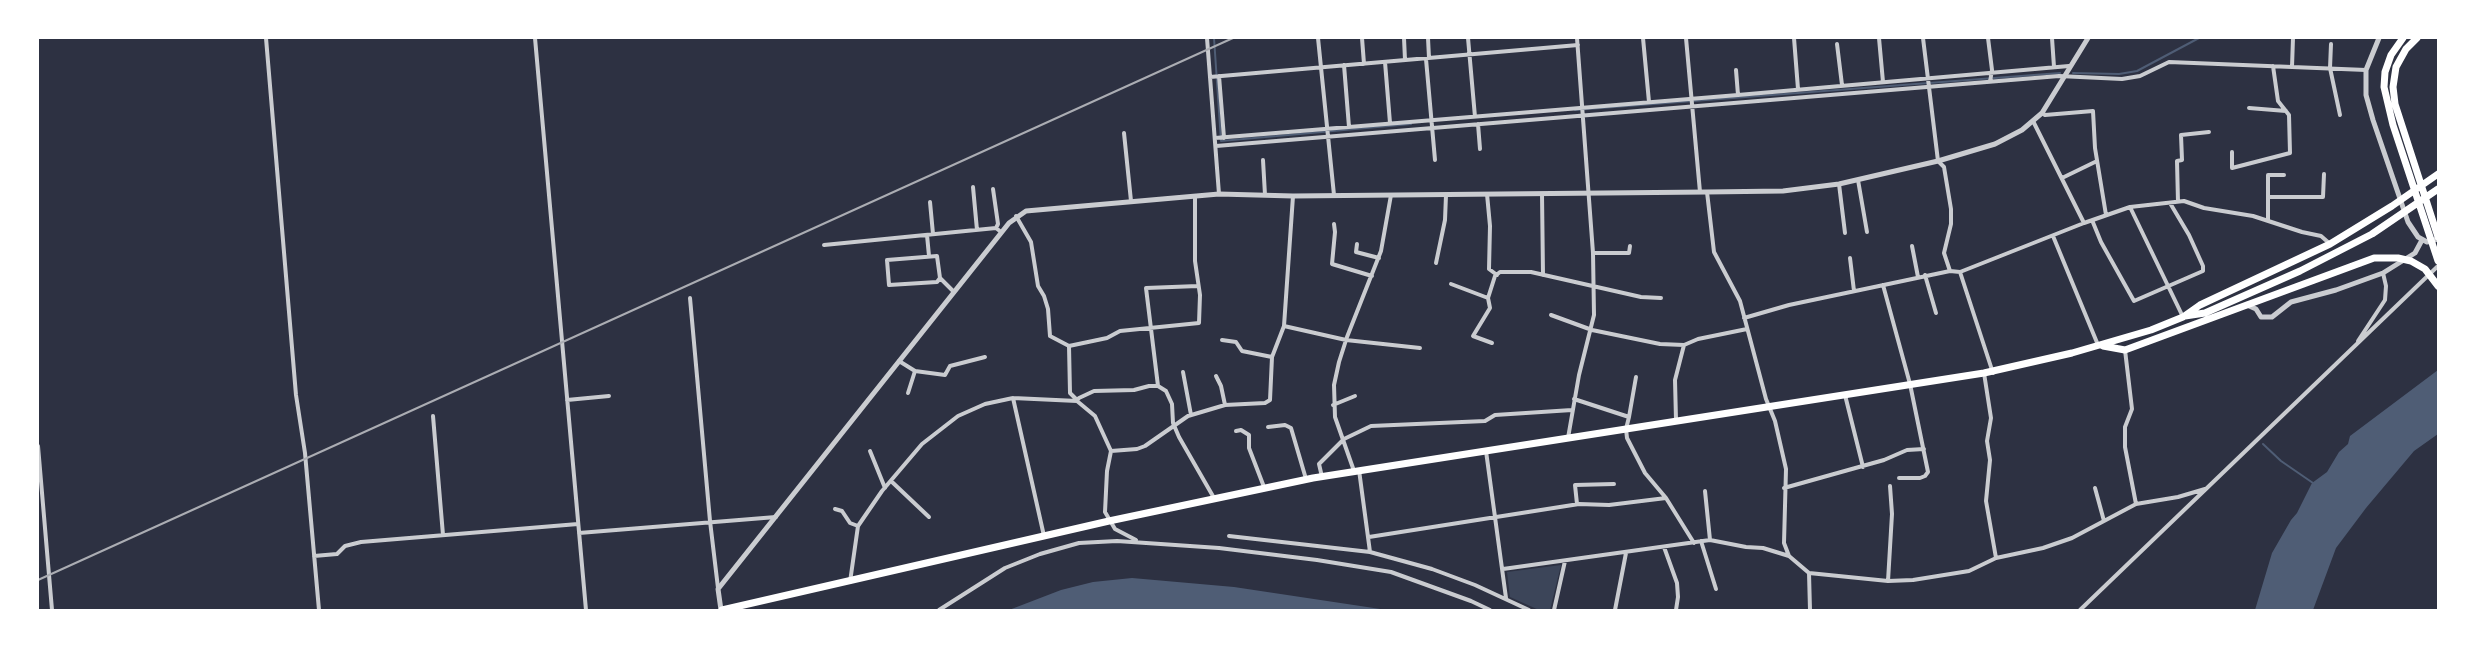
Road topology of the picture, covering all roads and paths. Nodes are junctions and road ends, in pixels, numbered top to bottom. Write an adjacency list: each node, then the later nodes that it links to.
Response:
1 (266, 38): 249 (street)
2 (535, 38): 189 (street)
3 (1207, 38): 40 (street)
4 (1318, 38): 33 (street)
5 (1362, 38): 29 (street)
6 (1404, 38): 27 (street)
7 (1428, 38): 26 (street)
8 (1468, 38): 25 (street)
9 (1577, 38): 24 (street)
10 (1644, 38): 48 (street)
11 (1686, 38): 49 (street)
12 (1794, 38): 46 (street)
13 (1879, 38): 43 (street)
14 (1923, 38): 44 (street)
15 (1988, 38): 42 (street)
16 (2052, 38): 35 (street)
17 (2088, 38): 31 (street)
18 (2293, 38): 34 (street)
19 (2403, 38): 76 (highway)
20 (2417, 38): 76 (highway)
21 (2376, 39): 38 (street)
22 (1837, 44): 45 (street)
23 (2331, 44): 36 (street)
24 (1578, 45): 25 (street); 50 (street)
25 (1469, 55): 26 (street); 56 (street)
26 (1427, 58): 27 (street); 57 (street)
27 (1405, 60): 28 (street)
28 (1385, 62): 29 (street); 59 (street)
29 (1364, 64): 30 (street)
30 (1344, 65): 33 (street); 61 (street)
31 (2069, 66): 35 (street); 41 (street)
32 (2273, 66): 34 (street); 41 (street); 52 (street)
33 (1321, 67): 39 (street); 63 (street)
34 (2292, 67): 36 (street)
35 (2054, 68): 42 (street)
36 (2330, 68): 38 (street); 55 (street)
37 (1736, 70): 47 (street)
38 (2366, 70): 99 (street)
39 (1220, 76): 40 (street); 68 (street)
40 (1210, 77): 67 (street)
41 (2062, 77): 42 (street); 53 (street)
42 (1990, 78): 44 (street); 44 (street)
43 (1883, 82): 44 (street); 45 (street)
44 (1928, 82): 49 (street); 74 (street)
45 (1842, 85): 46 (street)
46 (1798, 88): 47 (street)
47 (1738, 95): 49 (street)
48 (1649, 102): 49 (street); 50 (street)
49 (1692, 102): 54 (street); 86 (street)
50 (1584, 108): 54 (street); 56 (street)
51 (2249, 108): 52 (street)
52 (2286, 111): 71 (street)
53 (2042, 113): 58 (street); 75 (street)
54 (1584, 115): 60 (street); 88 (street)
55 (2340, 115)
56 (1475, 117): 57 (street)
57 (1432, 120): 59 (street); 62 (street)
58 (2034, 121): 74 (street); 80 (street)
59 (1390, 123): 61 (street)
60 (1478, 124): 62 (street); 70 (street)
61 (1349, 127): 63 (street)
62 (1433, 127): 66 (street); 73 (street)
63 (1327, 129): 66 (street); 68 (street)
64 (2209, 132): 101 (street)
65 (1124, 133): 98 (street)
66 (1328, 136): 69 (street); 92 (street)
67 (1215, 138): 68 (street); 69 (street)
68 (1224, 138)
69 (1216, 146): 89 (street)
70 (1480, 149)
71 (2232, 152)
72 (1263, 160): 91 (street)
73 (1435, 160)
74 (1938, 161): 81 (street); 132 (street)
75 (2097, 161): 80 (street); 105 (street)
76 (2413, 172): 118 (highway); 129 (highway)
77 (2324, 174): 97 (street)
78 (2439, 174): 99 (highway)
79 (2284, 175): 97 (street)
80 (2062, 178): 109 (street)
81 (1858, 180): 82 (street); 113 (street)
82 (1839, 184): 86 (street); 114 (street)
83 (973, 187): 111 (street)
84 (993, 189): 112 (street)
85 (2439, 189): 104 (highway)
86 (1703, 192): 88 (street); 158 (street)
87 (1542, 193): 88 (street); 90 (street); 136 (street)
88 (1589, 193): 125 (street)
89 (1219, 194): 91 (street); 95 (street)
90 (1487, 194): 94 (street); 135 (street)
91 (1265, 195): 96 (street)
92 (1334, 195): 93 (street); 96 (street)
93 (1391, 195): 94 (street); 127 (street)
94 (1446, 195): 130 (street)
95 (1195, 196): 98 (street); 144 (street)
96 (1293, 196): 159 (street)
97 (2268, 197): 108 (street)
98 (1131, 201): 106 (street)
99 (2399, 201): 104 (street); 121 (highway)
100 (930, 202): 115 (street)
101 (2178, 202): 102 (street); 108 (street)
102 (2170, 203): 103 (street); 145 (street)
103 (2130, 207): 105 (street); 145 (street)
104 (2404, 213): 119 (street); 157 (highway)
105 (2106, 215): 107 (street)
106 (1016, 216): 112 (street); 168 (street)
107 (2092, 220): 109 (street); 145 (street)
108 (2268, 221): 121 (street)
109 (2084, 223): 117 (street)
110 (1334, 224): 138 (street)
111 (977, 230): 112 (street); 115 (street)
112 (999, 230): 148 (street)
113 (1867, 232)
114 (1845, 233)
115 (933, 234): 116 (street)
116 (927, 235): 122 (street); 126 (street)
117 (2053, 236): 133 (street); 167 (street)
118 (2439, 238): 119 (street)
119 (2422, 240): 134 (street)
120 (1357, 244): 127 (street)
121 (2330, 244): 157 (highway)
122 (824, 245)
123 (1630, 246): 125 (street)
124 (1912, 246): 139 (street)
125 (1593, 253): 142 (street)
126 (929, 256): 140 (street); 140 (street)
127 (1379, 258): 138 (street)
128 (1850, 258): 147 (street)
129 (2439, 261)
130 (1436, 263)
131 (2439, 266): 169 (street)
132 (1950, 271): 133 (street); 137 (street)
133 (1960, 272): 177 (street)
134 (2383, 273): 154 (street); 169 (street)
135 (1497, 274): 136 (street); 150 (street)
136 (1543, 275): 142 (street)
137 (1925, 275): 139 (street); 155 (street)
138 (1372, 276): 164 (street)
139 (1918, 277): 143 (street)
140 (939, 278): 148 (street)
141 (1450, 284): 150 (street)
142 (1594, 285): 151 (street); 162 (street)
143 (1883, 285): 147 (street); 181 (street)
144 (1198, 286): 160 (street); 160 (street)
145 (2169, 286): 157 (street)
146 (2439, 286): 152 (highway)
147 (1854, 291): 158 (street)
148 (954, 292): 174 (street)
149 (690, 298): 233 (street)
150 (1488, 298): 165 (street)
151 (1661, 298)
152 (2262, 299): 153 (highway); 154 (street)
153 (2242, 305): 154 (street); 171 (highway)
154 (2256, 309)
155 (1936, 313)
156 (1551, 315): 162 (street)
157 (2183, 317): 167 (highway)
158 (1744, 318): 161 (street)
159 (1284, 326): 164 (street); 173 (street)
160 (1152, 329): 168 (street); 182 (street)
161 (1747, 329): 166 (street); 193 (street)
162 (1592, 330): 166 (street); 188 (street)
163 (1222, 340): 173 (street)
164 (1346, 340): 170 (street); 192 (street)
165 (1492, 343)
166 (1684, 345): 198 (street)
167 (2098, 345): 171 (highway); 177 (highway)
168 (1069, 346): 190 (street)
169 (2355, 347): 222 (street)
170 (1420, 348)
171 (2125, 350): 227 (street)
172 (985, 357): 175 (street)
173 (1272, 357): 191 (street)
174 (899, 361): 175 (street); 229 (street)
175 (915, 371): 183 (street)
176 (1183, 372): 195 (street)
177 (1993, 372): 178 (highway)
178 (1984, 373): 181 (highway); 251 (street)
179 (1216, 376): 191 (street)
180 (1636, 377): 197 (street)
181 (1910, 384): 184 (highway); 206 (street)
182 (1158, 386): 190 (street); 199 (street)
183 (908, 393)
184 (1845, 395): 193 (highway); 210 (street)
185 (609, 396): 189 (street)
186 (1355, 396): 192 (street)
187 (1013, 398): 190 (street); 215 (street); 239 (street)
188 (1574, 399): 194 (street); 197 (street)
189 (567, 400): 235 (street)
190 (1077, 400): 209 (street)
191 (1224, 405): 195 (street)
192 (1334, 405): 204 (street)
193 (1770, 406): 198 (highway); 220 (street)
194 (1572, 410): 203 (street); 204 (street)
195 (1191, 415): 199 (street)
196 (433, 416): 238 (street)
197 (1629, 417): 201 (street)
198 (1676, 420): 201 (highway)
199 (1175, 426): 209 (street); 224 (street)
200 (1268, 427): 214 (street)
201 (1626, 429): 203 (highway); 225 (street)
202 (1236, 431): 218 (street)
203 (1568, 438): 207 (highway)
204 (1344, 439): 211 (street); 212 (street)
205 (38, 446): 260 (street)
206 (1924, 449): 210 (street); 213 (street)
207 (1486, 450): 211 (highway); 231 (street)
208 (870, 451): 219 (street)
209 (1111, 451): 234 (street)
210 (1863, 467): 220 (street)
211 (1357, 471): 212 (highway); 241 (street)
212 (1322, 477): 214 (highway)
213 (1899, 478)
214 (1306, 479): 218 (highway)
215 (891, 481): 219 (street); 230 (street)
216 (1614, 483): 226 (street)
217 (1890, 486): 255 (street)
218 (1264, 487): 224 (highway)
219 (885, 488): 236 (street)
220 (1784, 488): 250 (street)
221 (2095, 488): 232 (street)
222 (2207, 488): 227 (street); 271 (street)
223 (1705, 491): 242 (street)
224 (1214, 498): 234 (highway)
225 (1666, 498): 226 (street); 245 (street)
226 (1577, 504): 231 (street)
227 (2136, 504): 232 (street)
228 (835, 508): 236 (street)
229 (776, 517): 233 (street); 257 (street)
230 (929, 517)
231 (1496, 518): 241 (street); 253 (street)
232 (2104, 520): 251 (street)
233 (710, 521): 237 (street); 257 (street)
234 (1108, 521): 239 (highway); 243 (street)
235 (578, 524): 237 (street); 238 (street)
236 (858, 526): 256 (street)
237 (579, 533): 262 (street)
238 (443, 535): 249 (street)
239 (1044, 536): 256 (highway)
240 (1229, 536): 247 (street)
241 (1369, 537): 247 (street)
242 (1710, 540): 244 (street); 250 (street)
243 (1138, 541): 264 (street); 265 (street)
244 (1701, 541): 245 (street); 258 (street)
245 (1694, 543): 246 (street)
246 (1664, 547): 248 (street); 269 (street)
247 (1370, 552): 259 (street)
248 (1626, 553): 252 (street); 268 (street)
249 (314, 556): 261 (street)
250 (1789, 556): 254 (street)
251 (1996, 558): 255 (street)
252 (1565, 561): 253 (street); 267 (street)
253 (1503, 569): 259 (street)
254 (1809, 573): 255 (street); 270 (street)
255 (1888, 580)
256 (850, 583): 263 (highway)
257 (718, 589): 263 (street)
258 (1716, 589)
259 (1506, 599): 266 (street)
260 (52, 610)
261 (319, 610)
262 (586, 610)
263 (721, 610)
264 (939, 610)
265 (1490, 610)
266 (1529, 610)
267 (1554, 610)
268 (1615, 610)
269 (1676, 610)
270 (1810, 610)
271 (2080, 610)

